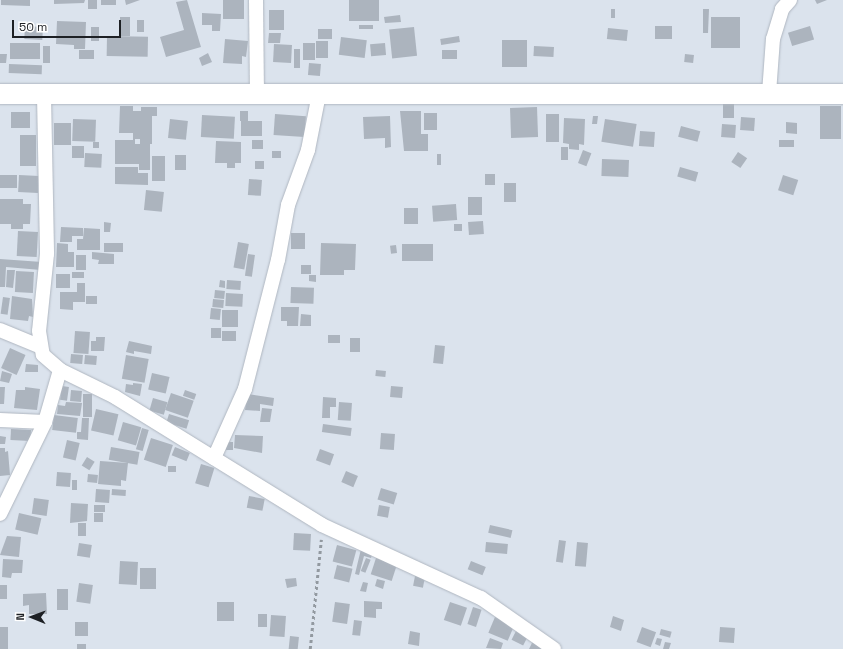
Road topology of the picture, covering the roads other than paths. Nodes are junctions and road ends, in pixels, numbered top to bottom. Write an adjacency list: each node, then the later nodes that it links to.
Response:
1 (256, 0): 8 (street)
2 (790, 0): 3 (street)
3 (769, 93): 6 (main road); 7 (main road)
4 (0, 94): 5 (main road)
5 (44, 94): 8 (main road); 10 (street)
6 (319, 94): 8 (main road); 14 (street)
7 (843, 94)
8 (257, 95)
9 (0, 330): 10 (street)
10 (42, 347): 11 (street)
11 (60, 370): 13 (street); 14 (street)
12 (0, 420): 13 (street)
13 (46, 422): 15 (street)
14 (214, 458): 16 (street)
15 (0, 514)
16 (554, 649)

